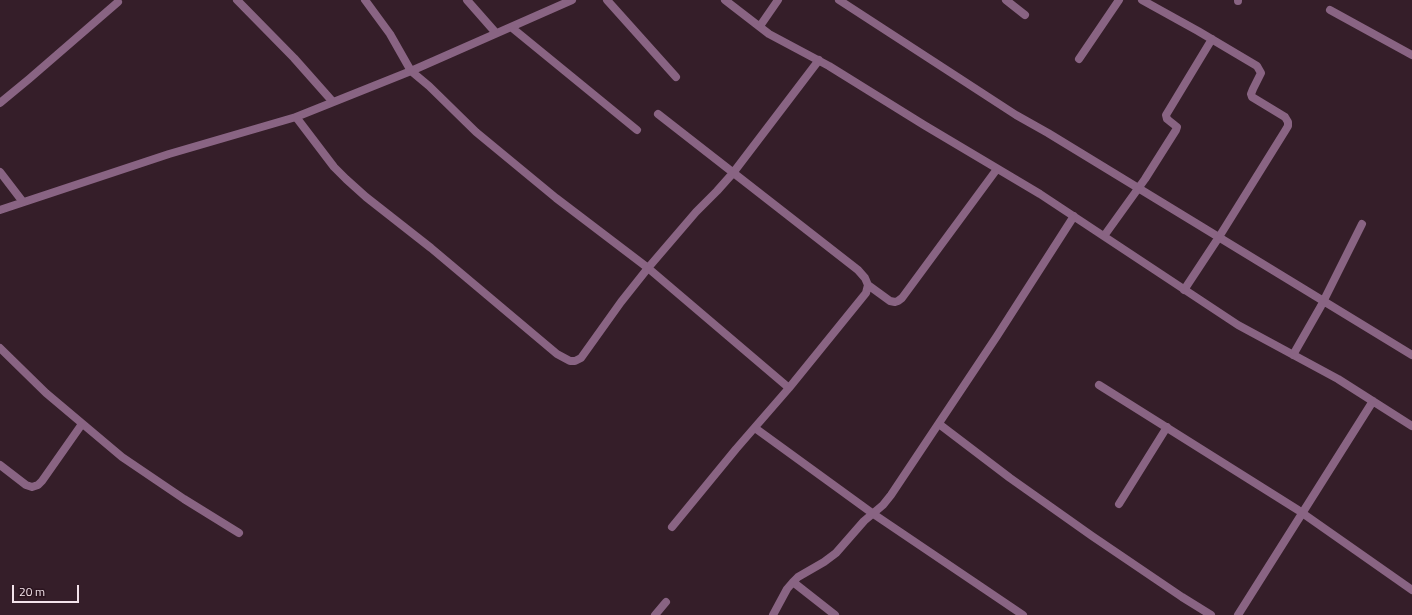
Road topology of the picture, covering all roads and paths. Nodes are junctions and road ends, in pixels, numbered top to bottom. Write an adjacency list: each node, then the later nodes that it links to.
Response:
1 (237, 0): 24 (street)
2 (365, 0): 22 (street)
3 (467, 0): 17 (street)
4 (572, 0): 16 (street)
5 (608, 0): 23 (street)
6 (725, 0): 15 (street)
7 (778, 0): 15 (street)
8 (839, 0): 32 (street)
9 (1006, 0): 14 (street)
10 (1119, 0): 20 (street)
11 (1142, 0): 18 (street)
12 (118, 2): 25 (street)
13 (1330, 10): 19 (street)
14 (1024, 15)
15 (760, 26): 21 (street)
16 (511, 27): 17 (street); 28 (street)
17 (496, 33): 22 (street)
18 (1212, 39): 32 (street); 38 (street)
19 (1412, 55)
20 (1079, 59)
21 (819, 60): 29 (street); 31 (street)
22 (411, 71): 24 (street); 39 (street)
23 (676, 77)
24 (333, 102): 27 (street)
25 (0, 103)
26 (658, 114): 31 (street)
27 (296, 117): 33 (street); 39 (street)
28 (637, 130)
29 (997, 169): 35 (street); 40 (street)
30 (0, 172): 33 (street)
31 (733, 173): 39 (street); 40 (street)
32 (1138, 187): 37 (street); 38 (street)
33 (23, 202): 34 (street)
34 (0, 210)
35 (1074, 216): 37 (street); 50 (street)
36 (1362, 224): 42 (street)
37 (1104, 236): 41 (street)
38 (1219, 237): 41 (street); 42 (street)
39 (648, 268): 47 (street)
40 (868, 285): 47 (street)
41 (1184, 290): 44 (street)
42 (1324, 301): 44 (street); 45 (street)
43 (0, 348): 49 (street)
44 (1293, 355): 48 (street)
45 (1412, 355)
46 (1099, 385): 52 (street)
47 (789, 388): 53 (street)
48 (1373, 401): 51 (street); 56 (street)
49 (82, 424): 54 (street); 59 (street)
50 (939, 424): 57 (street); 67 (street)
51 (1412, 426)
52 (1167, 427): 55 (street); 56 (street)
53 (755, 428): 57 (street); 58 (street)
54 (0, 465)
55 (1119, 504)
56 (1302, 513): 61 (street); 68 (street)
57 (872, 514): 60 (street); 66 (street)
58 (672, 528)
59 (239, 532)
60 (793, 582): 64 (street); 65 (street)
61 (1412, 590)
62 (666, 602): 63 (street)
63 (655, 615)
64 (773, 615)
65 (835, 615)
66 (1023, 615)
67 (1211, 615)
68 (1238, 615)

